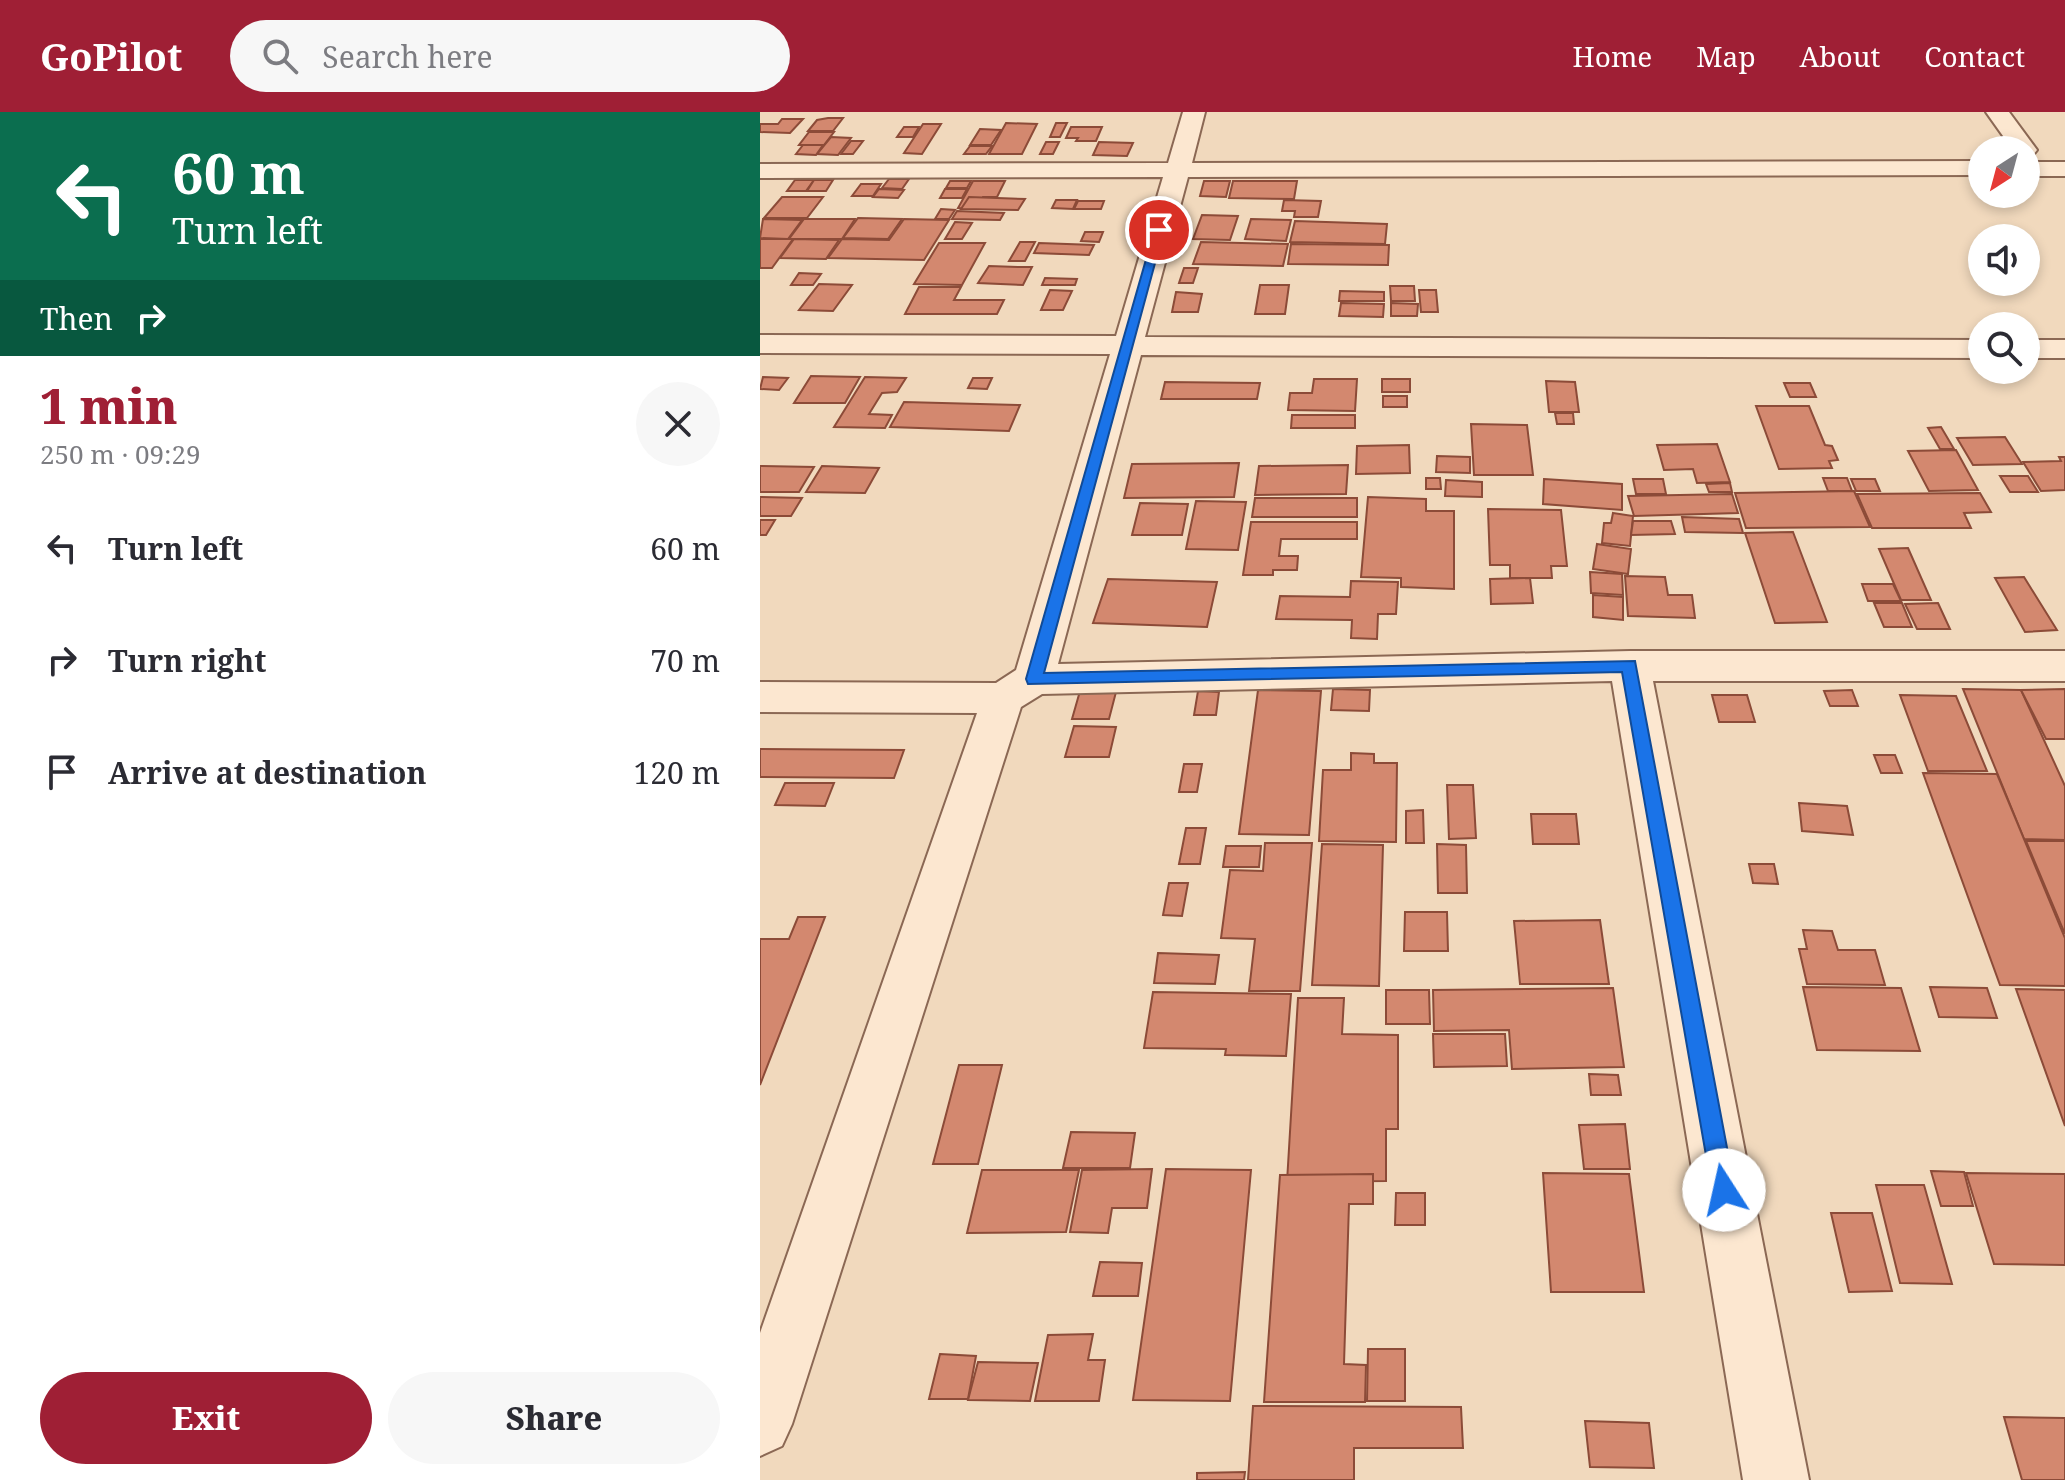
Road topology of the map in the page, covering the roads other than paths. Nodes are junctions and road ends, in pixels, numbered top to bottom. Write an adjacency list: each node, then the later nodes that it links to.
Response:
1 (1194, 112): 8 (street)
2 (1997, 112): 3 (street)
3 (2013, 136)
4 (2040, 163): 6 (street)
5 (1968, 168): 8 (street)
6 (2065, 169)
7 (760, 171): 8 (street)
8 (1176, 172): 10 (street)
9 (760, 344): 10 (street)
10 (1125, 347): 11 (street); 16 (street)
11 (1968, 349)
12 (2040, 349): 13 (street)
13 (2065, 349)
14 (1630, 666): 15 (street); 16 (street); 19 (street)
15 (2065, 666)
16 (1019, 689): 17 (street); 18 (street)
17 (760, 697)
18 (760, 1424)
19 (1776, 1480)

